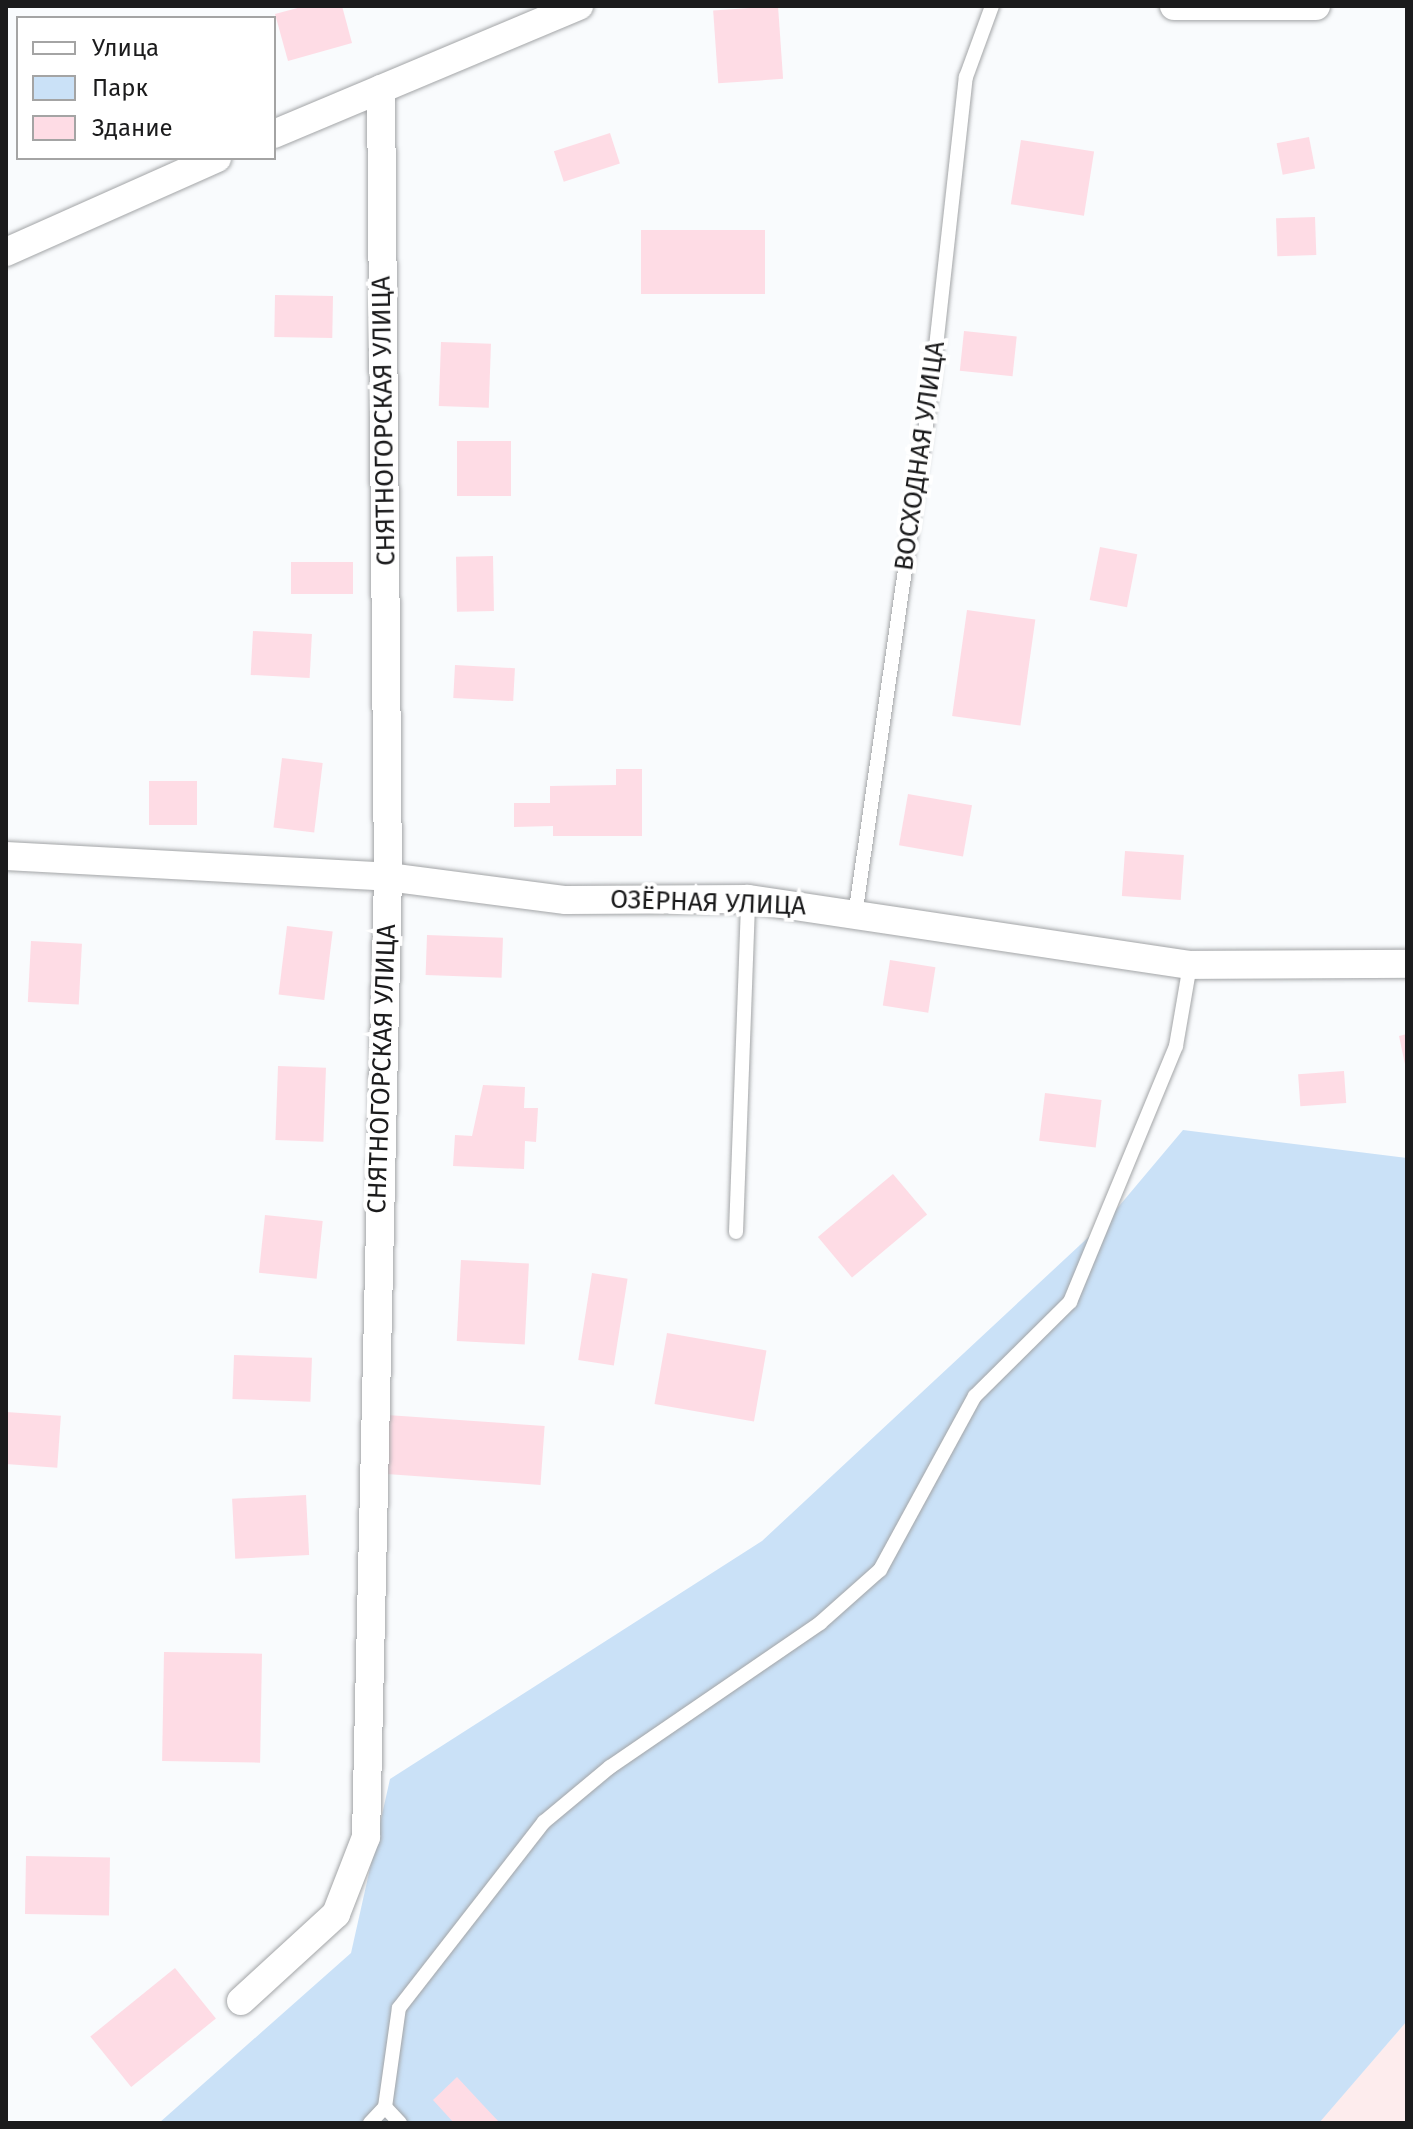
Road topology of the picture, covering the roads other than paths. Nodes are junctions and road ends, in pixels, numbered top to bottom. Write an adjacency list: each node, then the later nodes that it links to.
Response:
1 (579, 6): 5 (street)
2 (992, 6): 12 (lane, ВОСХОДНАЯ УЛИЦА)
3 (1174, 6): 4 (street)
4 (1316, 6)
5 (381, 89): 6 (street); 10 (street, СНЯТНОГОРСКАЯ УЛИЦА)
6 (276, 133)
7 (213, 160): 8 (street)
8 (6, 252)
9 (6, 856): 10 (street, ОЗЁРНАЯ УЛИЦА)
10 (388, 877): 11 (street, ОЗЁРНАЯ УЛИЦА); 16 (street, СНЯТНОГОРСКАЯ УЛИЦА)
11 (748, 899): 12 (street, ОЗЁРНАЯ УЛИЦА); 15 (lane)
12 (856, 909): 14 (street, ОЗЁРНАЯ УЛИЦА)
13 (1407, 964): 14 (street, ОЗЁРНАЯ УЛИЦА)
14 (1190, 965): 17 (lane)
15 (736, 1232)
16 (241, 2001)
17 (385, 2107): 18 (lane); 19 (lane)
18 (370, 2123)
19 (400, 2123)

